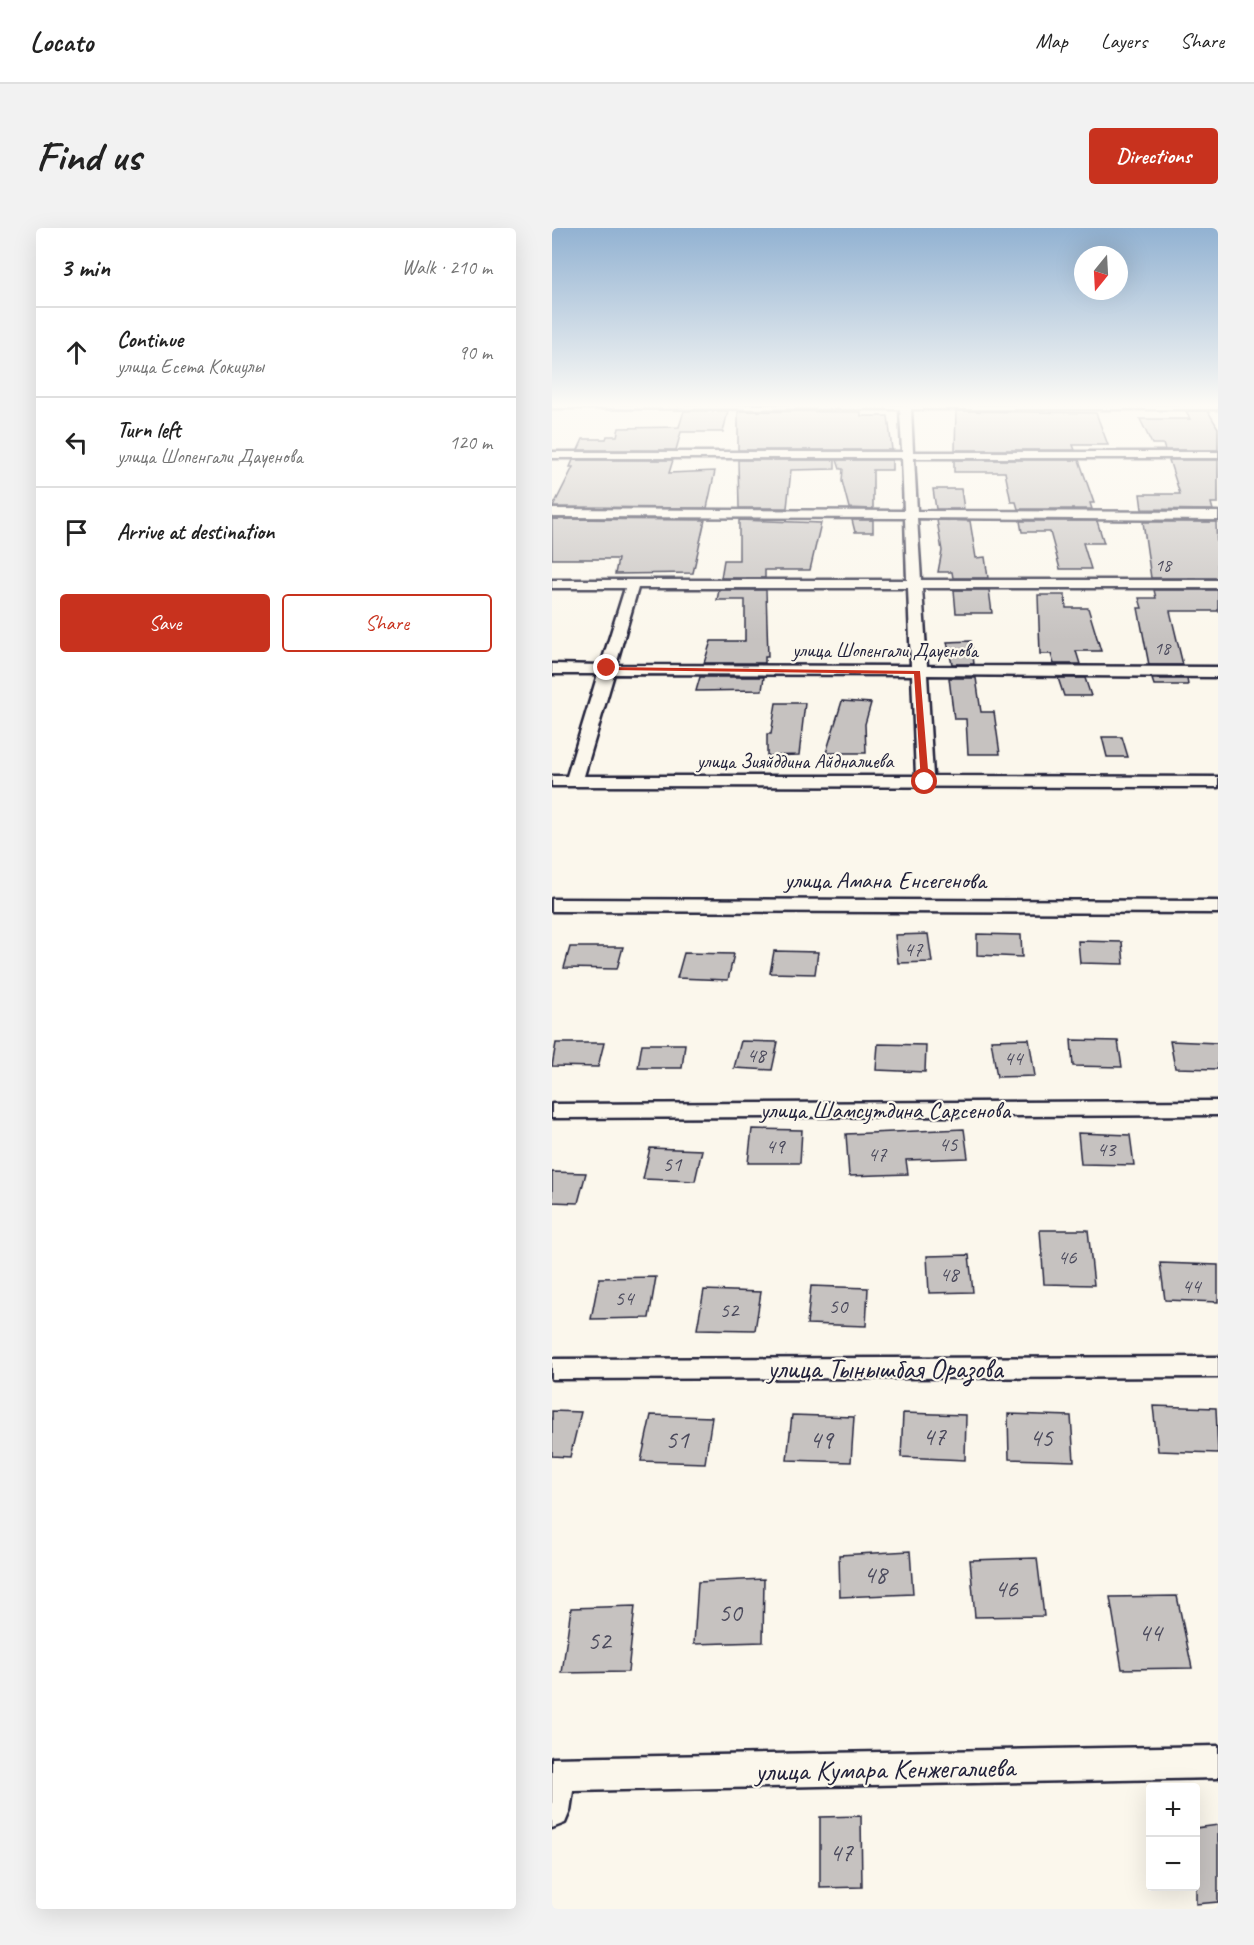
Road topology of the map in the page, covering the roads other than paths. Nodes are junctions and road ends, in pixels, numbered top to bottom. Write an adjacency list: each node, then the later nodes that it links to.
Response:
1 (909, 483): 3 (street)
2 (552, 513): 3 (street)
3 (910, 513): 4 (street); 5 (street)
4 (1218, 516)
5 (913, 582): 6 (street); 8 (street); 11 (street)
6 (633, 583): 7 (street); 9 (street)
7 (552, 584)
8 (1218, 584)
9 (607, 668): 10 (street, улица Шопенгали Дауенова); 11 (street, улица Шопенгали Дауенова); 14 (street)
10 (552, 669)
11 (917, 672): 12 (street, улица Шопенгали Дауенова); 15 (street)
12 (1218, 672)
13 (552, 781): 14 (street, улица Зияйддина Айдналиева)
14 (574, 781): 15 (street, улица Зияйддина Айдналиева)
15 (925, 782): 16 (street, улица Зияйддина Айдналиева)
16 (1218, 782)
17 (552, 905): 18 (street, улица Амана Енсегенова)
18 (1218, 907)
19 (1218, 1108): 20 (street, улица Шамсутдина Сарсенова)
20 (552, 1112)
21 (1218, 1366): 22 (street, улица Тынышбая Оразова)
22 (552, 1369)
23 (1218, 1762): 24 (street, улица Кумара Кенжегалиева)
24 (555, 1775): 25 (street)
25 (552, 1811)

